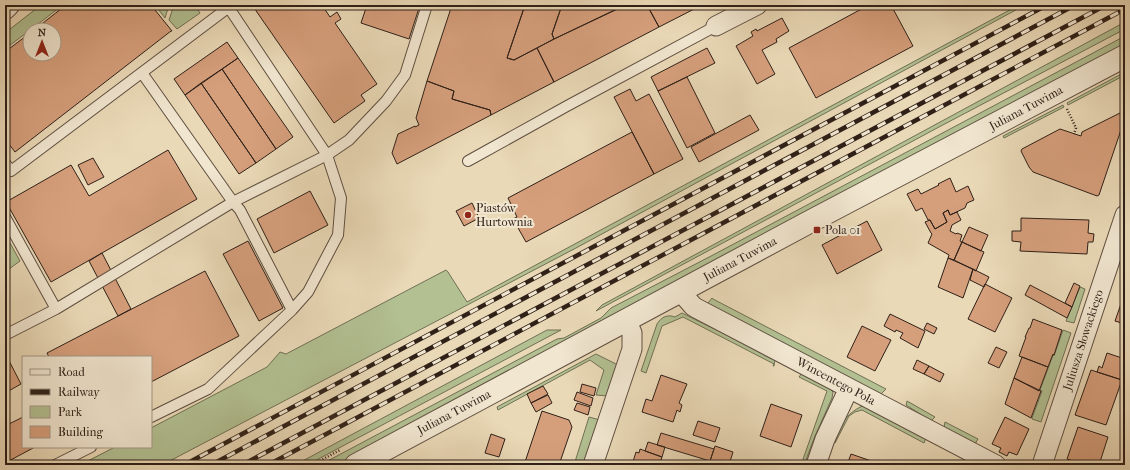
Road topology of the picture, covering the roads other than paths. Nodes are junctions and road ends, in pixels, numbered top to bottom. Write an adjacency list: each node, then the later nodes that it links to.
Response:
1 (8, 5): 5 (street)
2 (427, 5): 9 (lane)
3 (757, 5): 6 (street)
4 (228, 6): 8 (lane); 9 (lane)
5 (5, 8)
6 (716, 26): 10 (lane)
7 (1125, 56): 16 (street, Juliana Tuwima)
8 (142, 73): 12 (lane); 13 (lane)
9 (327, 154): 13 (lane); 18 (lane)
10 (468, 161)
11 (5, 163): 12 (lane)
12 (8, 174)
13 (233, 202): 17 (lane); 18 (lane)
14 (1125, 215): 29 (street, Juliusza Słowackiego)
15 (5, 217): 17 (lane)
16 (680, 291): 19 (street, Juliana Tuwima); 21 (street, Wincentego Pola)
17 (56, 309): 20 (lane)
18 (292, 310): 22 (lane)
19 (626, 320): 25 (street, Juliana Tuwima); 26 (street)
20 (5, 335)
21 (849, 388): 27 (street); 28 (street, Wincentego Pola)
22 (152, 417)
23 (89, 448): 24 (lane)
24 (55, 465)
25 (356, 465)
26 (592, 465)
27 (816, 465)
28 (996, 465)
29 (1042, 465)

